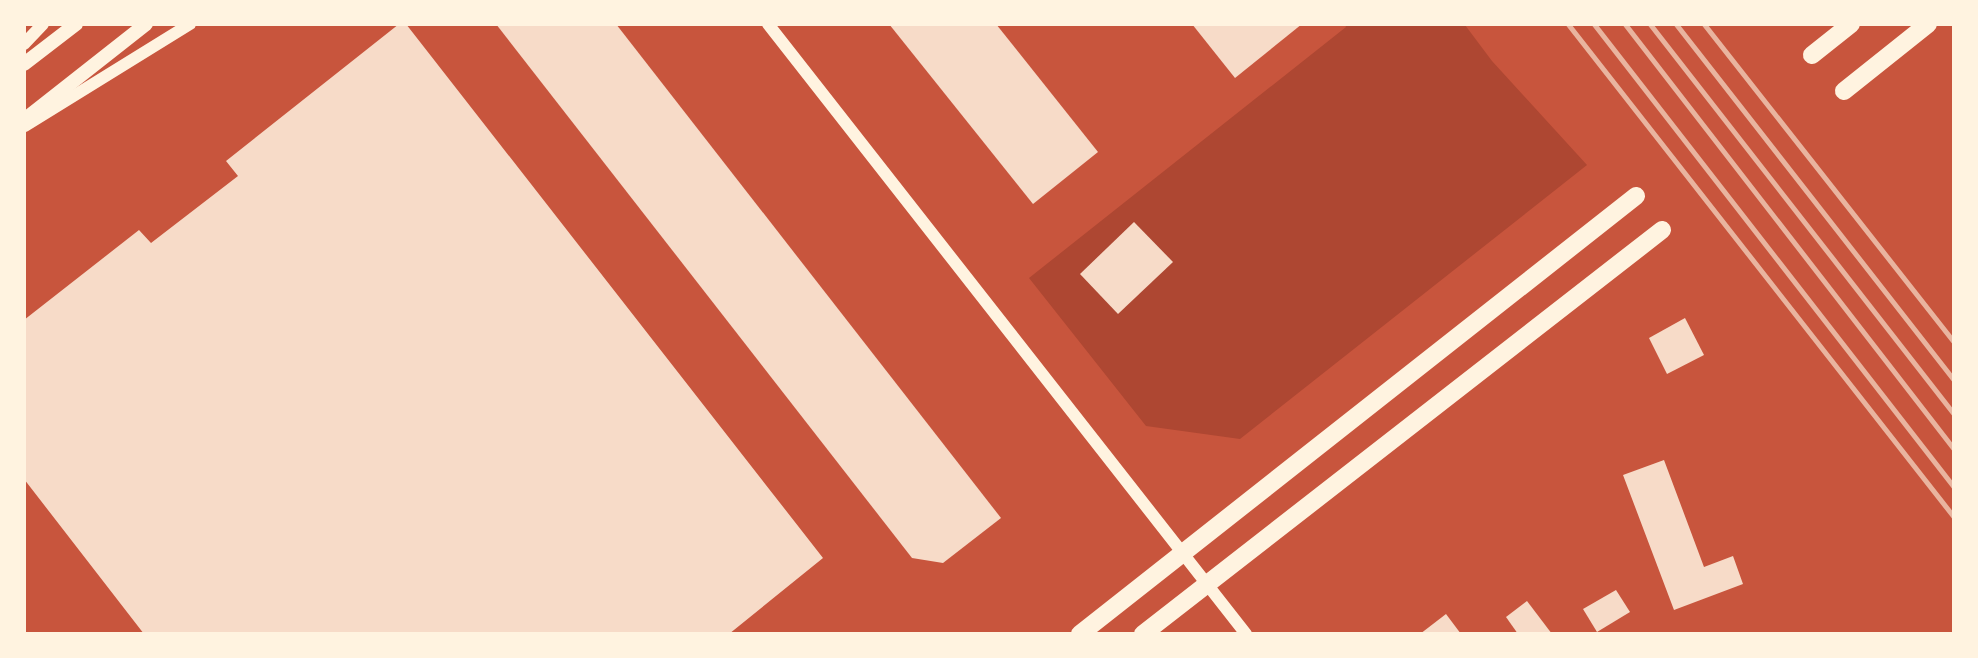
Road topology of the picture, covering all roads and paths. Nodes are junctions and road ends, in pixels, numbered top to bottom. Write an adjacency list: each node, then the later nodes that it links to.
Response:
1 (43, 24): 8 (street)
2 (76, 24): 10 (main road)
3 (146, 24): 12 (main road)
4 (190, 24): 13 (street)
5 (768, 24): 16 (street)
6 (1851, 24): 9 (main road)
7 (1928, 24): 11 (main road)
8 (24, 44)
9 (1812, 55)
10 (24, 64)
11 (1844, 91)
12 (24, 120)
13 (24, 126)
14 (1636, 196): 16 (main road)
15 (1662, 230): 17 (main road)
16 (1183, 553): 17 (street); 18 (main road)
17 (1207, 583): 19 (main road); 20 (street)
18 (1080, 634)
19 (1143, 634)
20 (1246, 634)

